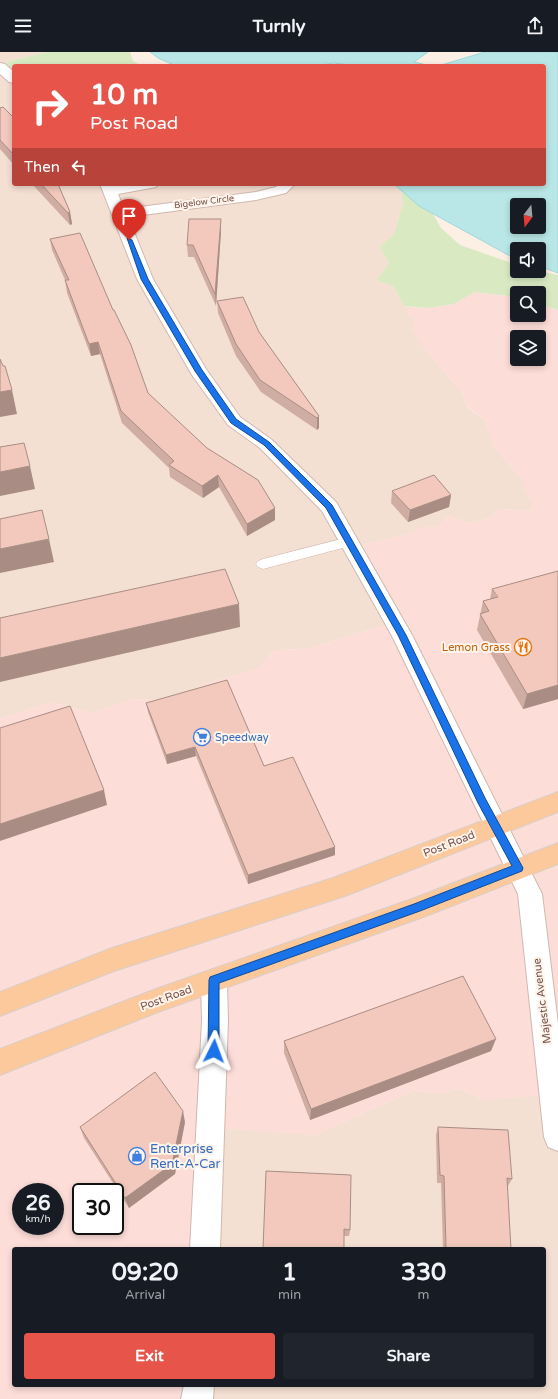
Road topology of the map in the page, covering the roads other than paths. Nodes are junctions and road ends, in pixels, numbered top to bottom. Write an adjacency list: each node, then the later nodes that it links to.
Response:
1 (0, 68): 2 (street)
2 (12, 77)
3 (130, 186): 5 (street)
4 (286, 186): 6 (street, Bigelow Circle)
5 (109, 188): 6 (street, Majestic Avenue)
6 (118, 214): 7 (street, Majestic Avenue)
7 (350, 542): 8 (lane); 10 (street, Majestic Avenue)
8 (263, 564)
9 (558, 802): 10 (main road, Post Road)
10 (496, 826): 12 (street, Majestic Avenue); 14 (main road, Post Road)
11 (558, 852): 12 (main road, Post Road)
12 (518, 868): 13 (main road, Post Road); 16 (street, Majestic Avenue)
13 (214, 980): 15 (main road, Post Road); 17 (street)
14 (0, 1004)
15 (1, 1062)
16 (558, 1137)
17 (205, 1247)
18 (199, 1387): 19 (street)
19 (197, 1399)

